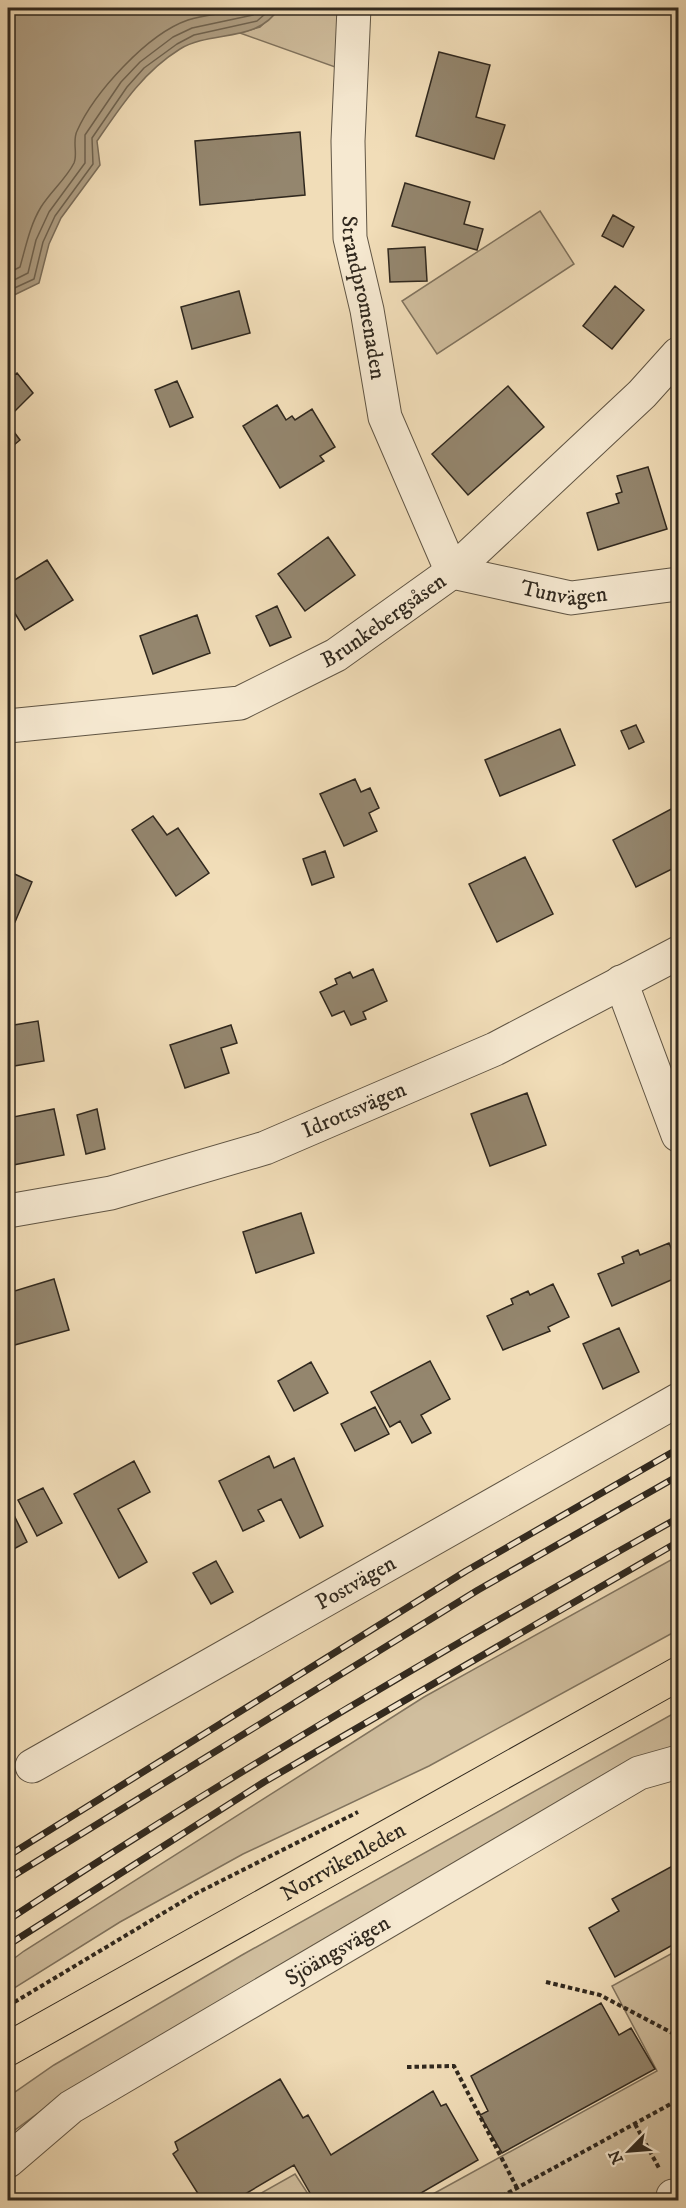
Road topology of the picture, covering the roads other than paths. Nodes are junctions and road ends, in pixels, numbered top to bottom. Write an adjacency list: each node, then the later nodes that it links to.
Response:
1 (354, 8): 3 (street, Strandpromenaden)
2 (678, 354): 3 (street, Brunkebergsåsen)
3 (452, 572): 4 (street, Tunvägen); 5 (street, Brunkebergsåsen)
4 (678, 584)
5 (8, 726)
6 (678, 953): 7 (street, Idrottsvägen)
7 (621, 982): 8 (street); 9 (street, Idrottsvägen)
8 (678, 1135)
9 (8, 1211)
10 (678, 1400): 13 (street, Postvägen)
11 (678, 1674): 14 (main road, Norrvikenleden)
12 (678, 1762): 15 (street, Sjöängsvägen)
13 (32, 1766)
14 (8, 2049)
15 (8, 2161)

